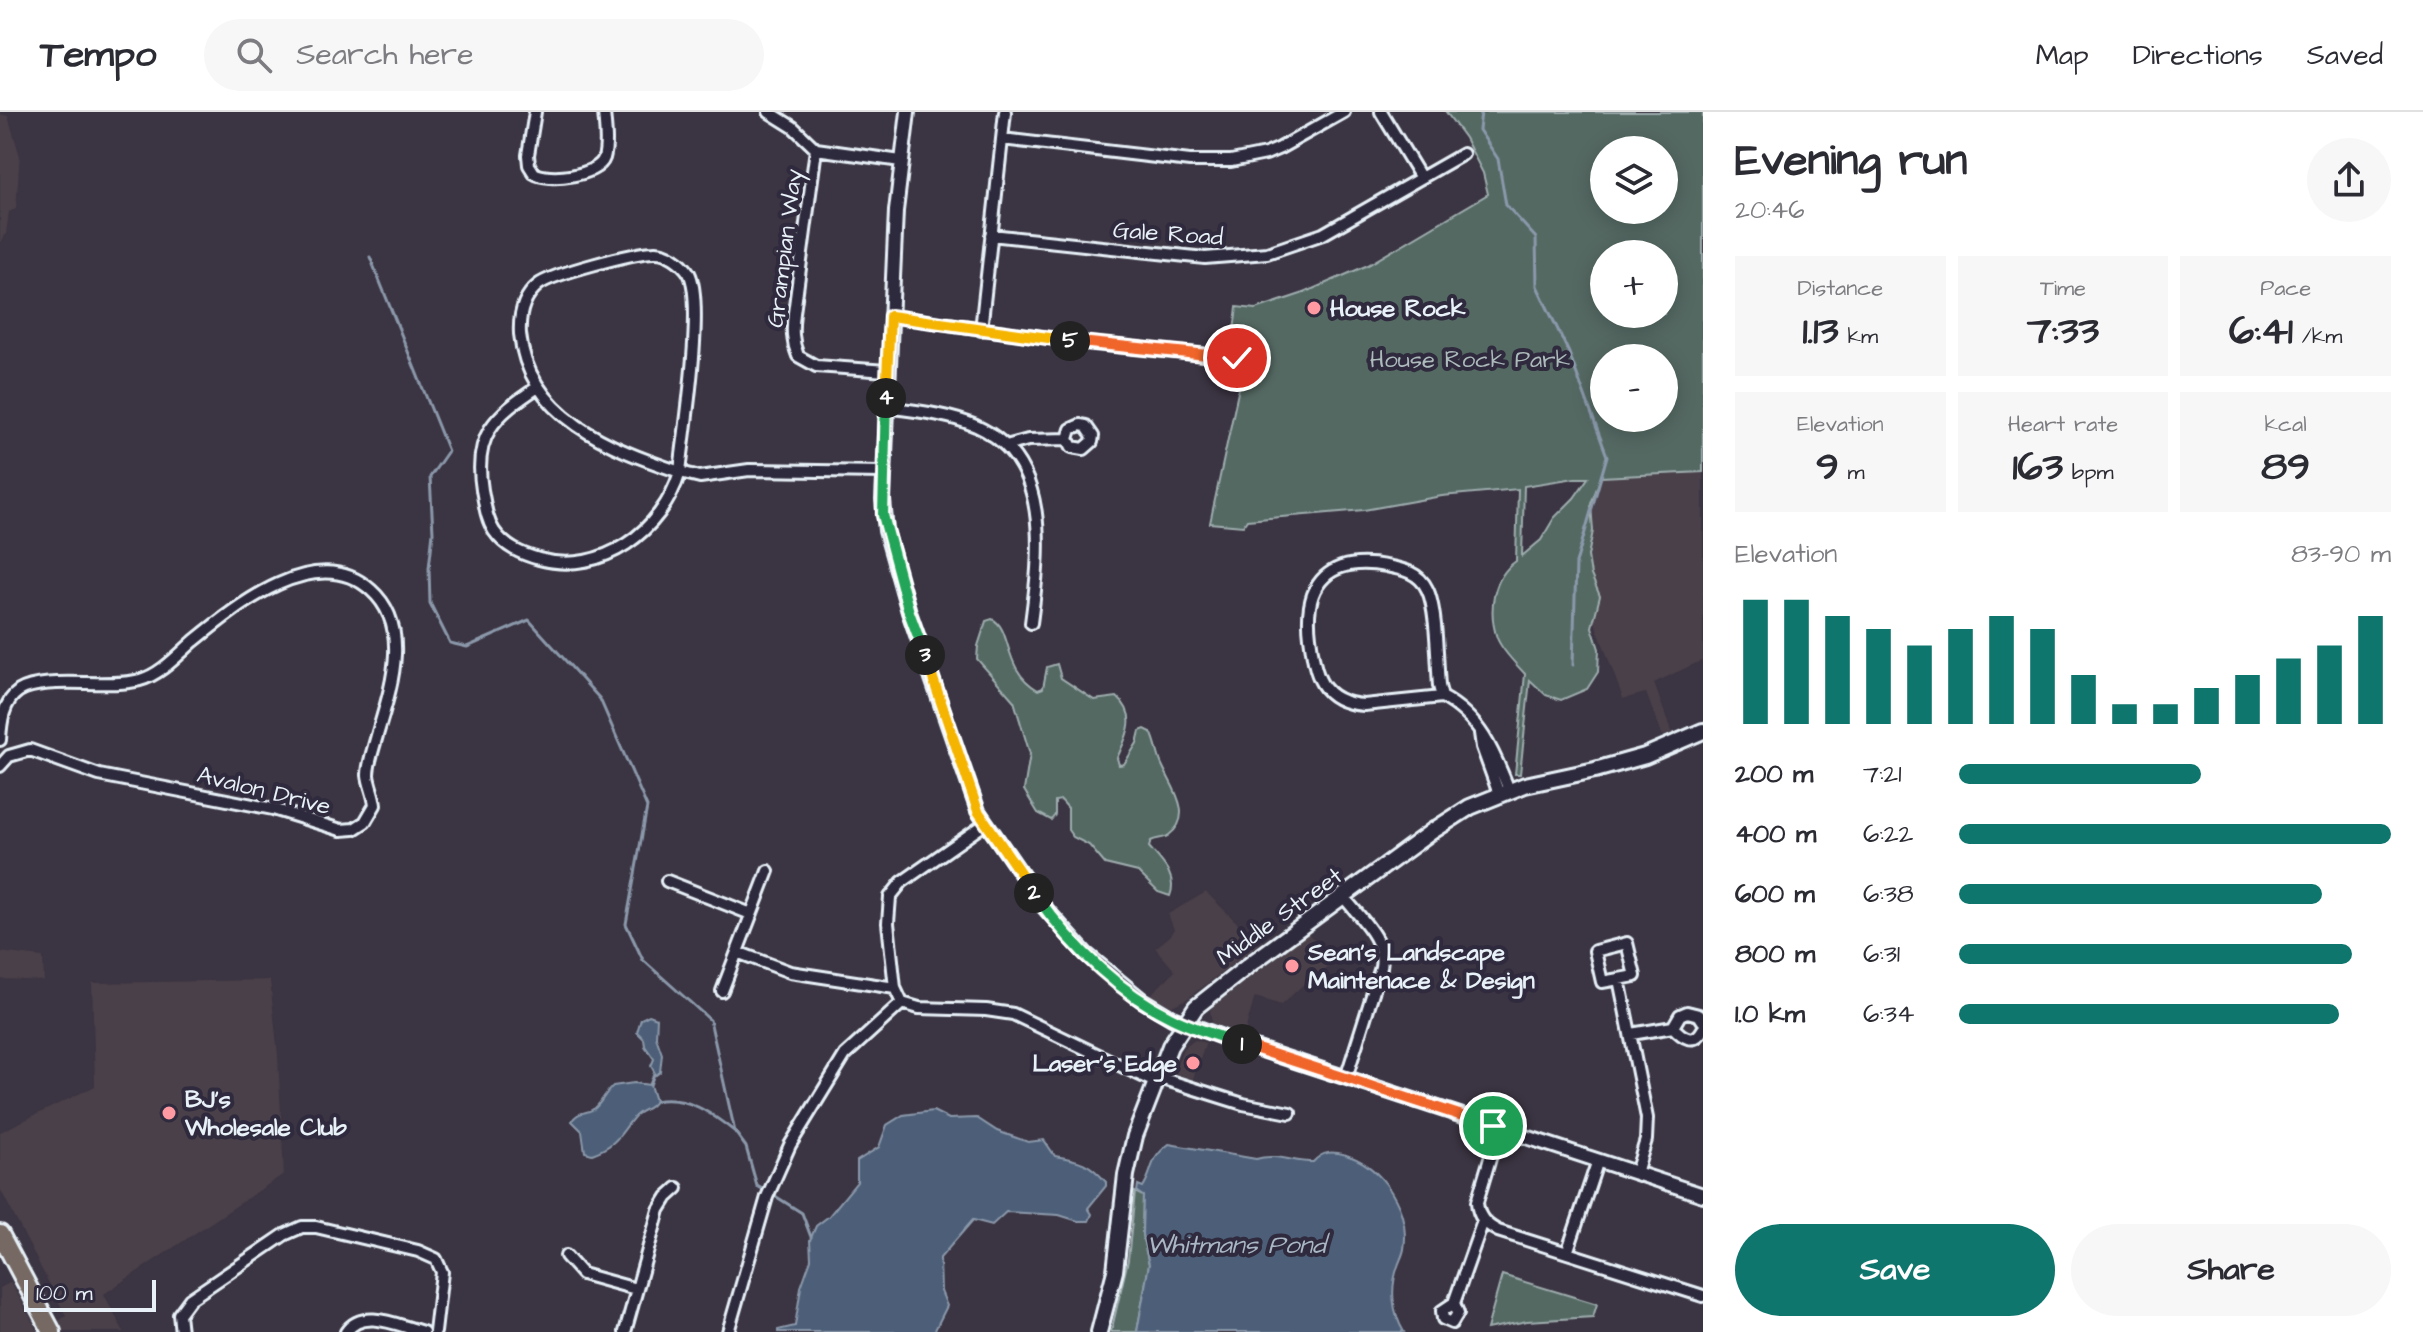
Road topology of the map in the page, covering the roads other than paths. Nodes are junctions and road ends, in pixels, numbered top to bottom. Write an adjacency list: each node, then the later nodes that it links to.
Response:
1 (535, 112): 2 (street)
2 (604, 112)
3 (769, 112): 9 (street)
4 (908, 112): 11 (street)
5 (1005, 112): 8 (street)
6 (1344, 112): 8 (street)
7 (1381, 112): 12 (street)
8 (1002, 139): 13 (street)
9 (816, 149): 11 (street); 17 (street, Grampian Way)
10 (1463, 154): 12 (street, Gale Road)
11 (901, 161): 14 (street)
12 (1421, 178): 13 (street, Gale Road)
13 (991, 235): 15 (street)
14 (890, 316): 15 (street); 17 (street)
15 (981, 330): 16 (street)
16 (1245, 359)
17 (887, 371): 19 (street)
18 (538, 387): 22 (street); 22 (street); 22 (street)
19 (886, 407): 21 (street); 23 (street)
20 (1068, 439): 21 (street)
21 (1006, 446): 24 (street)
22 (680, 472): 23 (street)
23 (883, 472): 30 (street)
24 (1031, 623)
25 (1442, 697): 25 (street); 29 (street)
26 (1703, 731): 29 (main road, Middle Street)
27 (0, 740): 28 (street, Avalon Drive)
28 (0, 766)
29 (1504, 792): 33 (main road, Middle Street)
30 (985, 824): 37 (street); 41 (street)
31 (768, 871): 34 (street)
32 (667, 881): 34 (street)
33 (1343, 896): 41 (main road, Middle Street); 45 (street)
34 (751, 914): 35 (street)
35 (737, 952): 37 (street); 38 (street)
36 (1619, 979): 36 (street); 44 (street)
37 (895, 988): 39 (street)
38 (722, 991)
39 (902, 1003): 46 (street); 66 (street)
40 (1703, 1021): 42 (street)
41 (1183, 1023): 45 (street); 46 (main road, Middle Street)
42 (1673, 1027): 43 (street); 44 (street)
43 (1703, 1029)
44 (1631, 1034): 50 (street)
45 (1346, 1078): 48 (street)
46 (1156, 1080): 47 (street); 67 (main road, Middle Street)
47 (1290, 1113)
48 (1499, 1128): 49 (street); 53 (street)
49 (1598, 1160): 50 (street); 55 (street)
50 (1636, 1173): 52 (street)
51 (677, 1188): 57 (street)
52 (1703, 1195)
53 (1483, 1221): 55 (street); 59 (street)
54 (0, 1234): 60 (main road)
55 (1567, 1253): 58 (street)
56 (566, 1256): 57 (street)
57 (636, 1289): 65 (street)
58 (1703, 1296)
59 (1454, 1303)
60 (52, 1332)
61 (181, 1332): 64 (street)
62 (346, 1332): 63 (street)
63 (423, 1332)
64 (435, 1332)
65 (625, 1332)
66 (728, 1332)
67 (1099, 1332)

